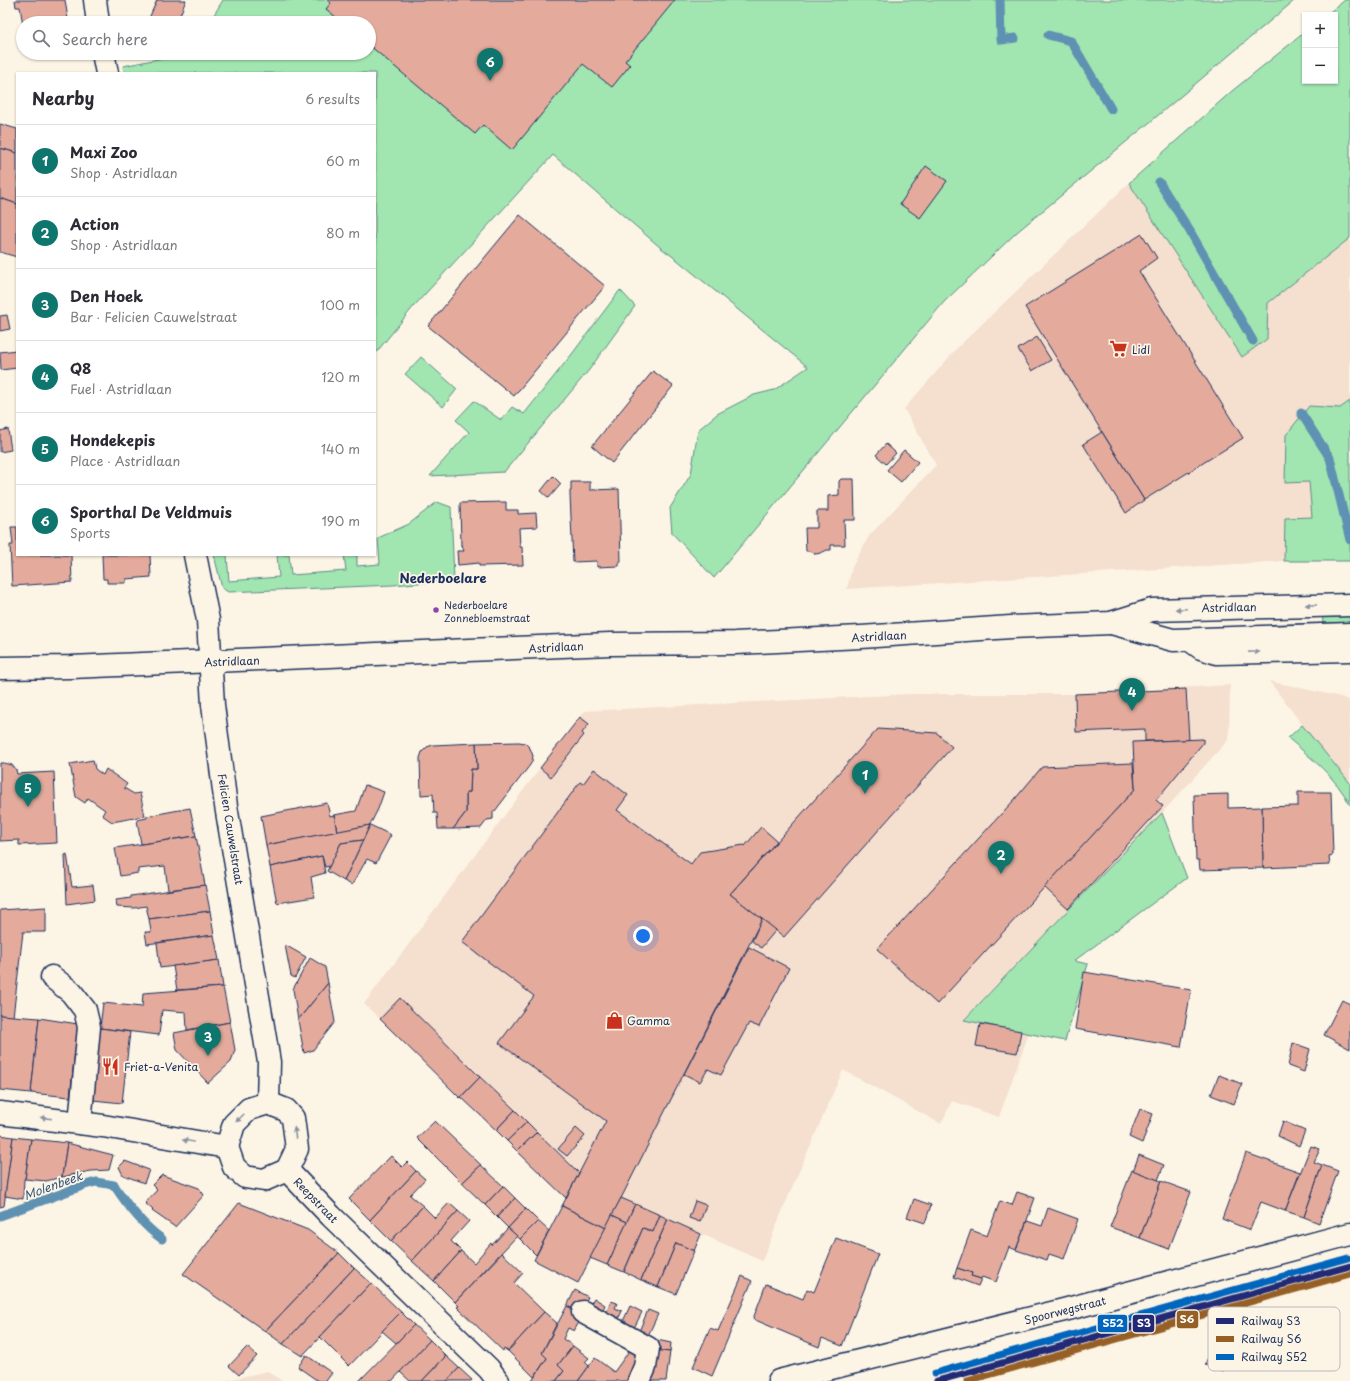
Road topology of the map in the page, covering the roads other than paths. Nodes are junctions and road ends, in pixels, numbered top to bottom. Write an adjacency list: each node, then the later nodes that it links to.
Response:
1 (95, 0): 2 (street)
2 (97, 16)
3 (104, 60): 4 (street)
4 (107, 72)
5 (195, 556): 11 (street, Felicien Cauwelstraat)
6 (1350, 604): 7 (street, Astridlaan, one-way to 7)
7 (1111, 623): 9 (street, Astridlaan); 11 (street, Astridlaan)
8 (1350, 634): 9 (street, Astridlaan)
9 (1190, 640): 10 (street, one-way to 10)
10 (1350, 650)
11 (211, 662): 12 (street, Astridlaan); 14 (street, Felicien Cauwelstraat)
12 (0, 668)
13 (52, 977): 16 (street)
14 (268, 1103): 17 (street, one-way to 17); 18 (street, one-way to 14)
15 (0, 1113): 16 (street, one-way to 15)
16 (80, 1123): 17 (street, one-way to 16)
17 (227, 1147): 18 (street, Reepstraat)
18 (287, 1170): 21 (street, Reepstraat)
19 (1350, 1234): 23 (street, Spoorwegstraat)
20 (583, 1312): 22 (street)
21 (498, 1381)
22 (639, 1381)
23 (779, 1381)

